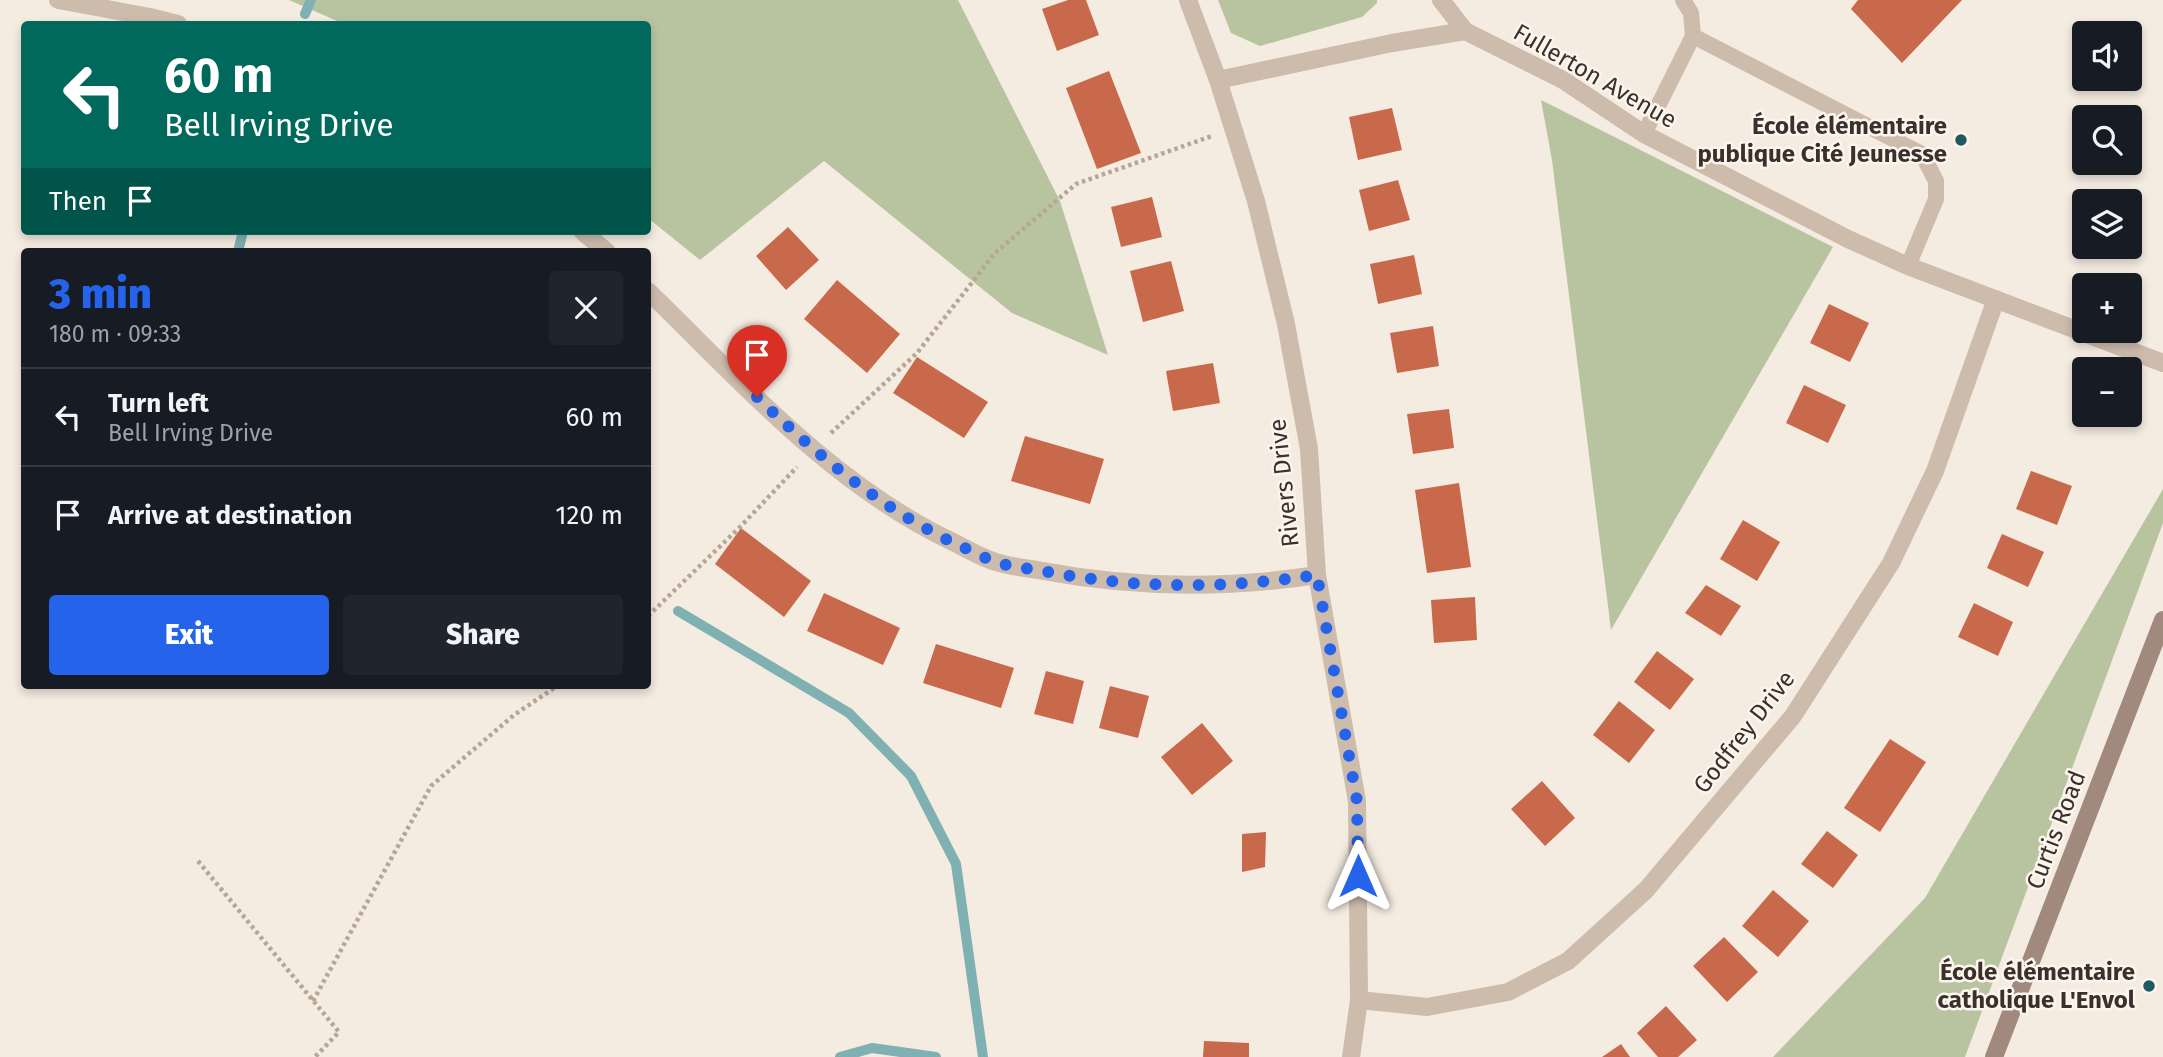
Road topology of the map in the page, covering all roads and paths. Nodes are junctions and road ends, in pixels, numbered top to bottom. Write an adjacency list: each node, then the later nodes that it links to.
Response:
1 (58, 0): 5 (street)
2 (1188, 0): 8 (street, Rivers Drive)
3 (1441, 0): 6 (street)
4 (1683, 0): 7 (lane)
5 (166, 21)
6 (1465, 31): 8 (street); 10 (street, Fullerton Avenue)
7 (1693, 36): 10 (lane); 11 (lane)
8 (1218, 80): 9 (street, Rivers Drive)
9 (1232, 129): 15 (path); 16 (street, Rivers Drive)
10 (1644, 134): 11 (street, Fullerton Avenue)
11 (1909, 266): 13 (street, Fullerton Avenue)
12 (651, 294): 15 (street)
13 (1996, 299): 14 (street, Fullerton Avenue); 21 (street, Godfrey Drive)
14 (2163, 363)
15 (813, 450): 16 (street); 17 (path)
16 (1317, 575): 21 (street, Rivers Drive)
17 (651, 613)
18 (2163, 620): 25 (main road, Curtis Road)
19 (553, 689): 22 (path)
20 (198, 861): 22 (path)
21 (1359, 1000): 24 (street, Rivers Drive)
22 (313, 1001): 23 (path)
23 (315, 1057)
24 (1351, 1057)
25 (1994, 1057)

